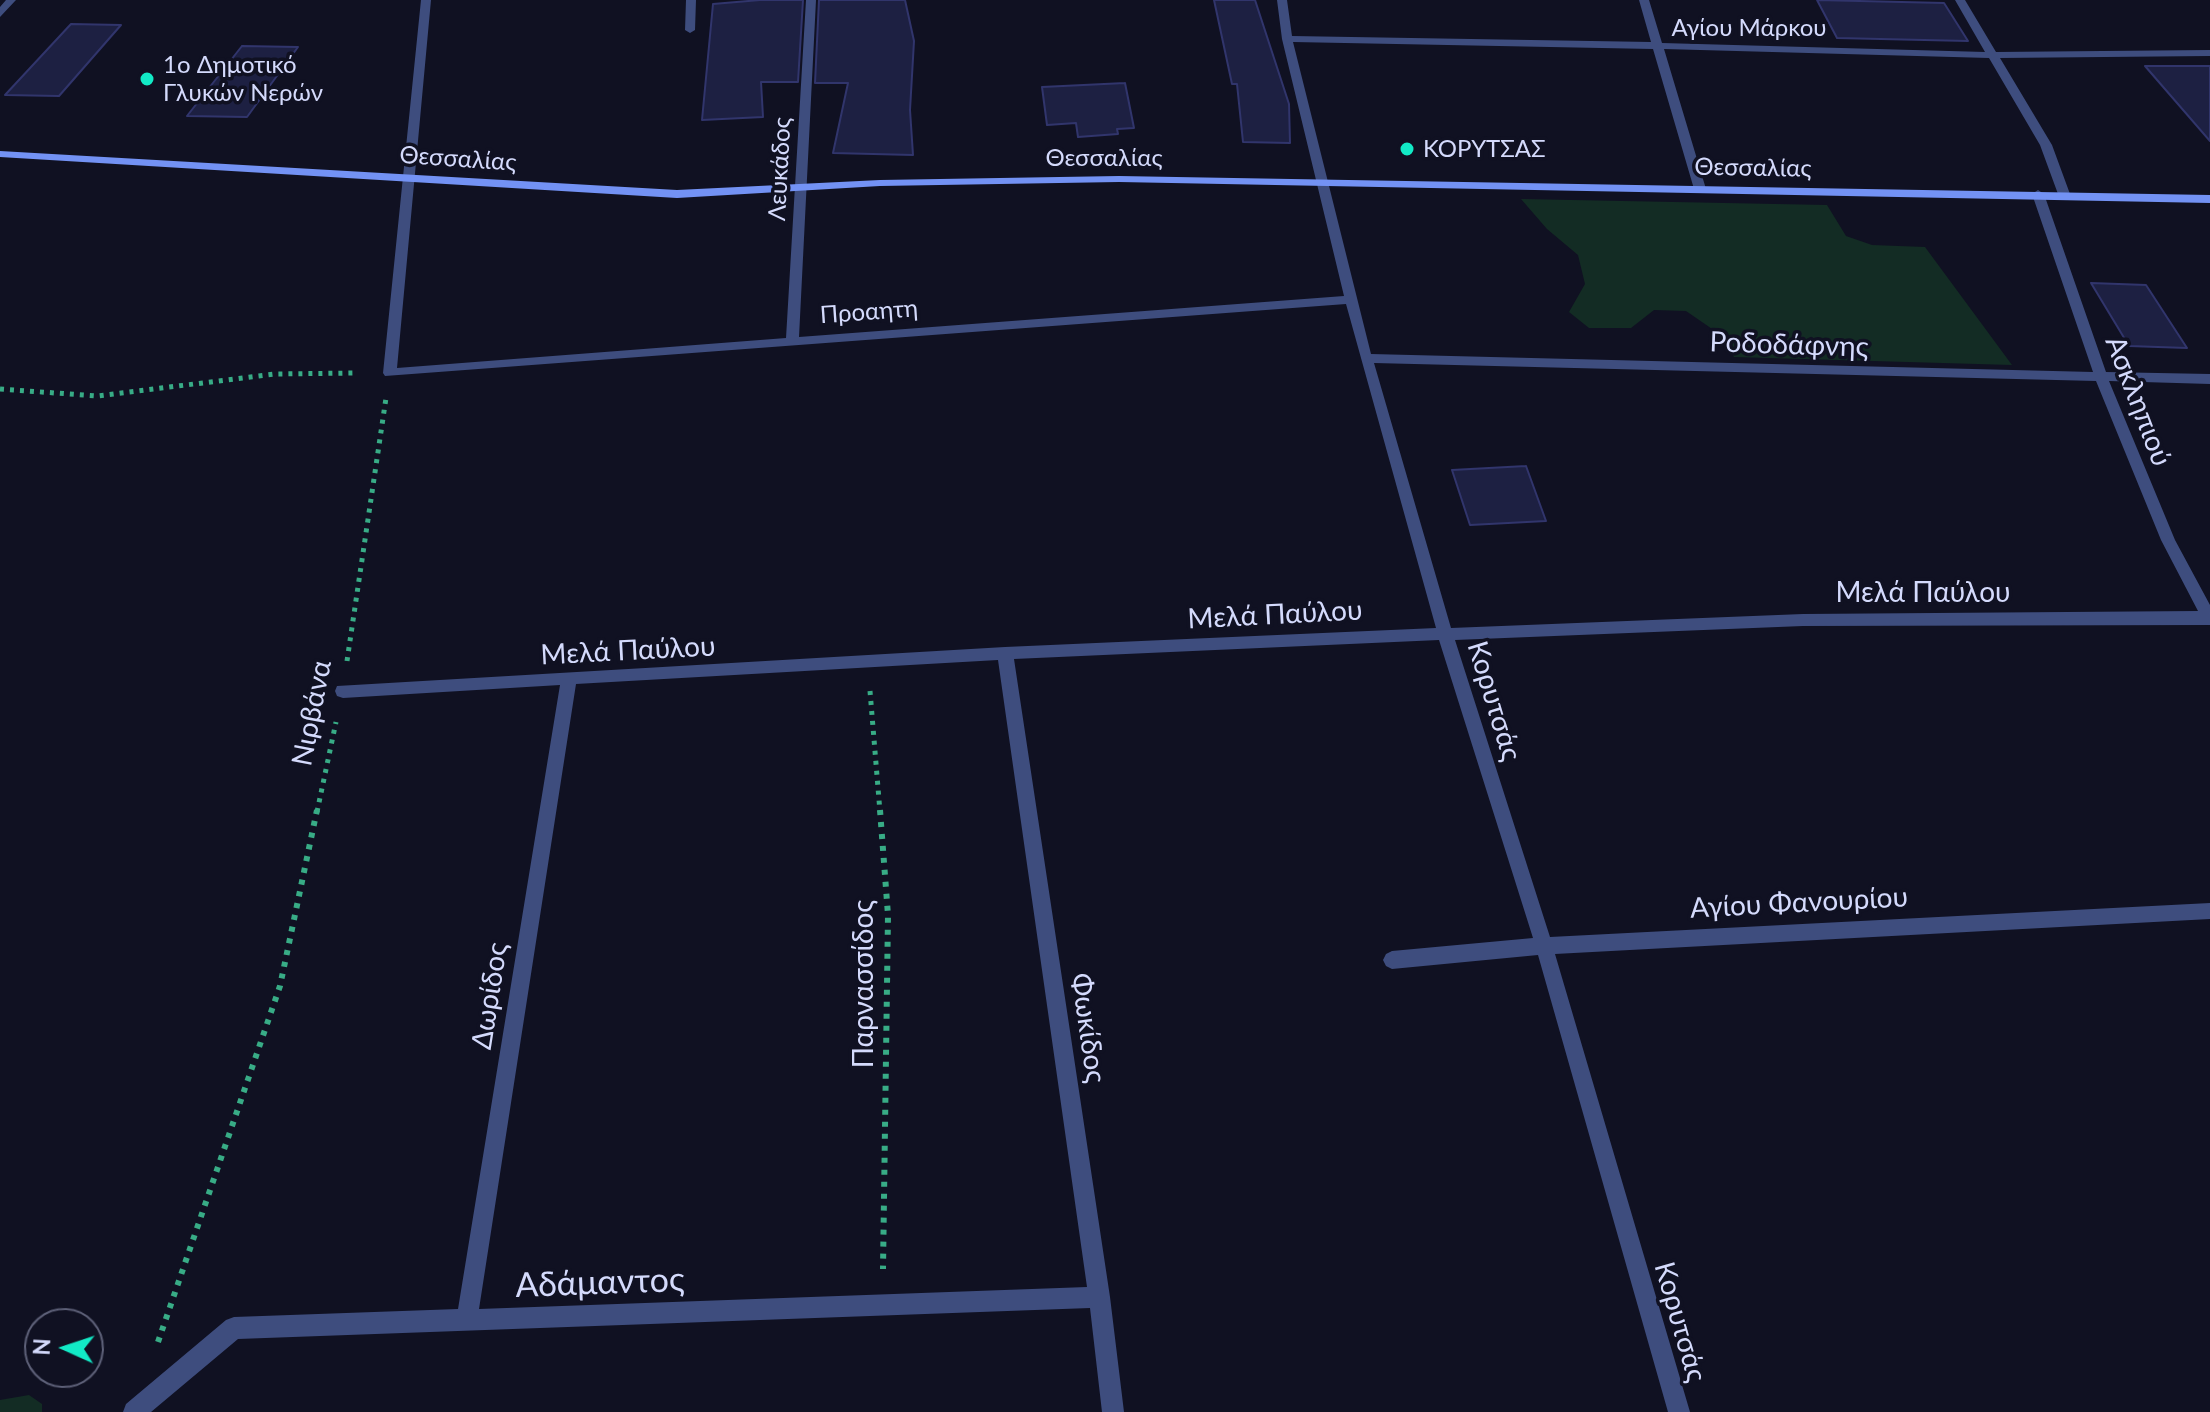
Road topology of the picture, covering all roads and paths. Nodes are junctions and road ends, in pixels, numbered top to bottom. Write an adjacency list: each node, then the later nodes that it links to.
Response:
1 (11, 0): 8 (street)
2 (426, 0): 15 (street)
3 (691, 0): 9 (street)
4 (811, 0): 17 (street, Λευκάδος)
5 (1282, 0): 10 (street, Κορυτσάς)
6 (1644, 0): 11 (street)
7 (1960, 0): 13 (street)
8 (0, 14)
9 (690, 30)
10 (1287, 39): 11 (street, Αγίου Μάρκου); 16 (street, Κορυτσάς)
11 (1660, 48): 13 (street, Αγίου Μάρκου); 18 (street)
12 (2210, 53): 13 (street, Αγίου Μάρκου)
13 (1993, 55): 20 (street)
14 (0, 154): 15 (street, Θεσσαλίας)
15 (406, 178): 17 (street, Θεσσαλίας); 25 (street)
16 (1322, 182): 17 (street, Θεσσαλίας); 18 (street, Θεσσαλίας); 22 (street, Κορυτσάς)
17 (801, 187): 23 (street, Λευκάδος)
18 (1700, 189): 19 (street, Θεσσαλίας)
19 (2038, 194): 20 (street, Θεσσαλίας); 26 (street, Ασκληπιού)
20 (2064, 194): 21 (street, Θεσσαλίας)
21 (2210, 199)
22 (1352, 299): 23 (street, Προαητη); 24 (street, Κορυτσάς)
23 (792, 340): 25 (street, Προαητη)
24 (1366, 358): 26 (street, Ροδοδάφνης); 30 (street, Κορυτσάς)
25 (390, 373): 28 (path); 34 (path, Νιρβάνα)
26 (2101, 377): 27 (street, Ροδοδάφνης); 29 (street, Ασκληπιού)
27 (2210, 379)
28 (0, 389)
29 (2210, 617): 30 (street, Μελά Παύλου)
30 (1445, 634): 31 (street, Μελά Παύλου); 36 (street, Κορυτσάς)
31 (1005, 653): 32 (street, Μελά Παύλου); 38 (street, Φωκίδος)
32 (867, 663): 33 (street, Μελά Παύλου); 39 (path, Παρνασσίδος)
33 (569, 680): 34 (street, Μελά Παύλου); 40 (street, Δωρίδος)
34 (343, 691): 41 (path, Νιρβάνα)
35 (2210, 911): 36 (street, Αγίου Φανουρίου)
36 (1544, 946): 37 (street, Αγίου Φανουρίου); 44 (street, Κορυτσάς)
37 (1392, 960)
38 (1099, 1297): 39 (street, Αδάμαντος); 43 (street, Φωκίδος)
39 (883, 1306): 40 (street, Αδάμαντος)
40 (467, 1320): 42 (street, Αδάμαντος)
41 (154, 1353)
42 (134, 1412)
43 (1113, 1412)
44 (1679, 1412)

